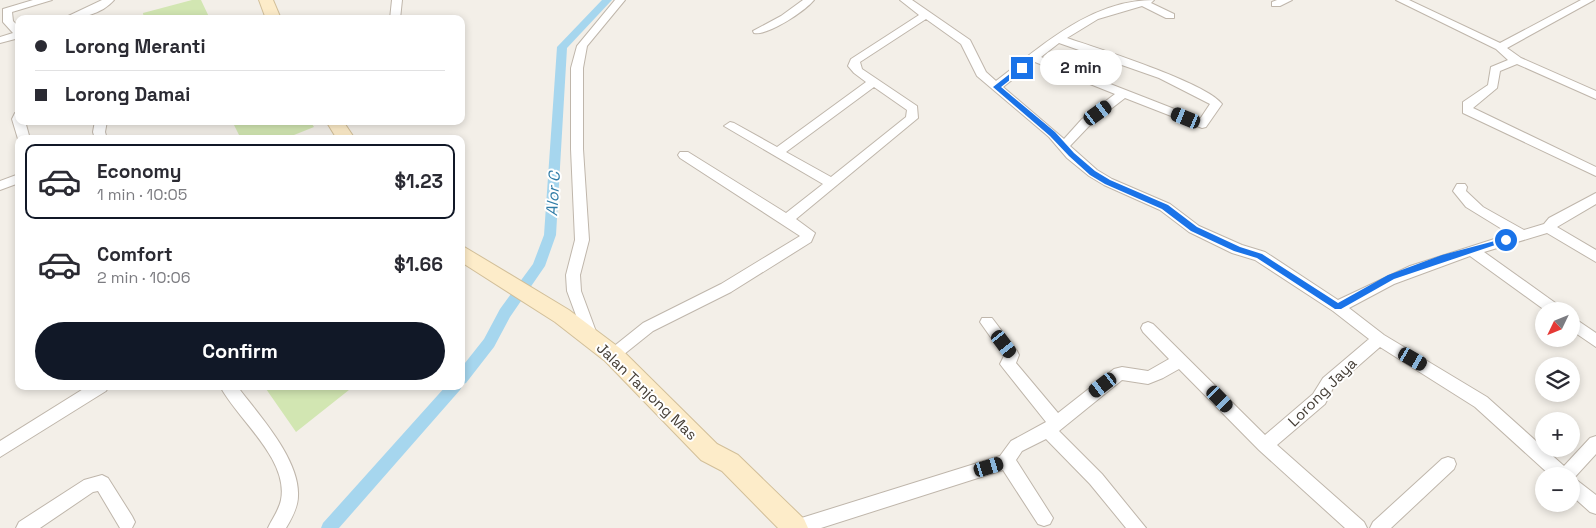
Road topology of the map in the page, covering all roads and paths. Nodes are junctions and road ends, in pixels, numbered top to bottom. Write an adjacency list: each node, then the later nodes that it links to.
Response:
1 (47, 0): 20 (street)
2 (108, 0): 15 (street)
3 (266, 0): 16 (main road)
4 (397, 0): 17 (street)
5 (620, 0): 53 (street)
6 (809, 0): 21 (street)
7 (905, 0): 18 (street)
8 (1115, 0): 14 (street)
9 (1288, 0): 13 (street)
10 (1401, 0): 25 (street)
11 (1589, 0): 25 (street)
12 (1146, 2): 14 (street); 19 (street)
13 (1276, 4)
14 (1127, 9): 23 (street)
15 (78, 15)
16 (272, 15)
17 (395, 15)
18 (926, 15): 28 (street); 29 (street)
19 (1170, 16)
20 (15, 29)
21 (758, 31)
22 (15, 34): 24 (street)
23 (1058, 38): 26 (street); 30 (street)
24 (0, 40)
25 (1500, 47): 27 (street)
26 (1035, 58): 29 (street); 30 (street)
27 (1517, 60): 31 (street); 36 (street)
28 (873, 82): 34 (street); 38 (street)
29 (996, 87): 33 (street)
30 (1124, 92): 33 (street)
31 (1596, 95)
32 (730, 126): 34 (street)
33 (1064, 146): 49 (street)
34 (777, 153): 38 (street)
35 (684, 155): 42 (street)
36 (1596, 172)
37 (15, 180): 39 (street)
38 (832, 183): 42 (street)
39 (0, 186)
40 (1461, 187): 44 (street)
41 (1596, 198): 43 (street)
42 (788, 219): 56 (street)
43 (1549, 228): 44 (street); 47 (street)
44 (1522, 236): 45 (street)
45 (1472, 250): 48 (street); 49 (street)
46 (465, 254): 53 (main road, Jalan Tanjong Mas)
47 (1596, 257)
48 (1544, 302)
49 (1338, 307): 54 (street)
50 (987, 322): 60 (street)
51 (1148, 328): 57 (street)
52 (1580, 329): 55 (street)
53 (591, 337): 56 (main road, Jalan Tanjong Mas)
54 (1379, 339): 62 (street, Lorong Jaya); 67 (street)
55 (1596, 341)
56 (614, 355): 64 (main road, Jalan Tanjong Mas)
57 (1180, 360): 60 (street); 62 (street)
58 (95, 390): 63 (street)
59 (231, 390): 74 (street)
60 (1052, 427): 65 (street); 77 (street)
61 (1596, 443): 68 (street)
62 (1265, 445): 78 (street)
63 (0, 450)
64 (709, 452): 75 (main road, Jalan Tanjong Mas); 76 (main road, Jalan Tanjong Mas)
65 (1007, 461): 71 (street); 76 (street)
66 (1448, 464): 79 (street)
67 (1554, 467)
68 (1573, 467)
69 (1580, 492): 70 (street)
70 (1596, 506)
71 (1044, 518)
72 (126, 522): 73 (street)
73 (26, 528)
74 (277, 528)
75 (777, 528)
76 (795, 528)
77 (1137, 528)
78 (1358, 528)
79 (1379, 528)

